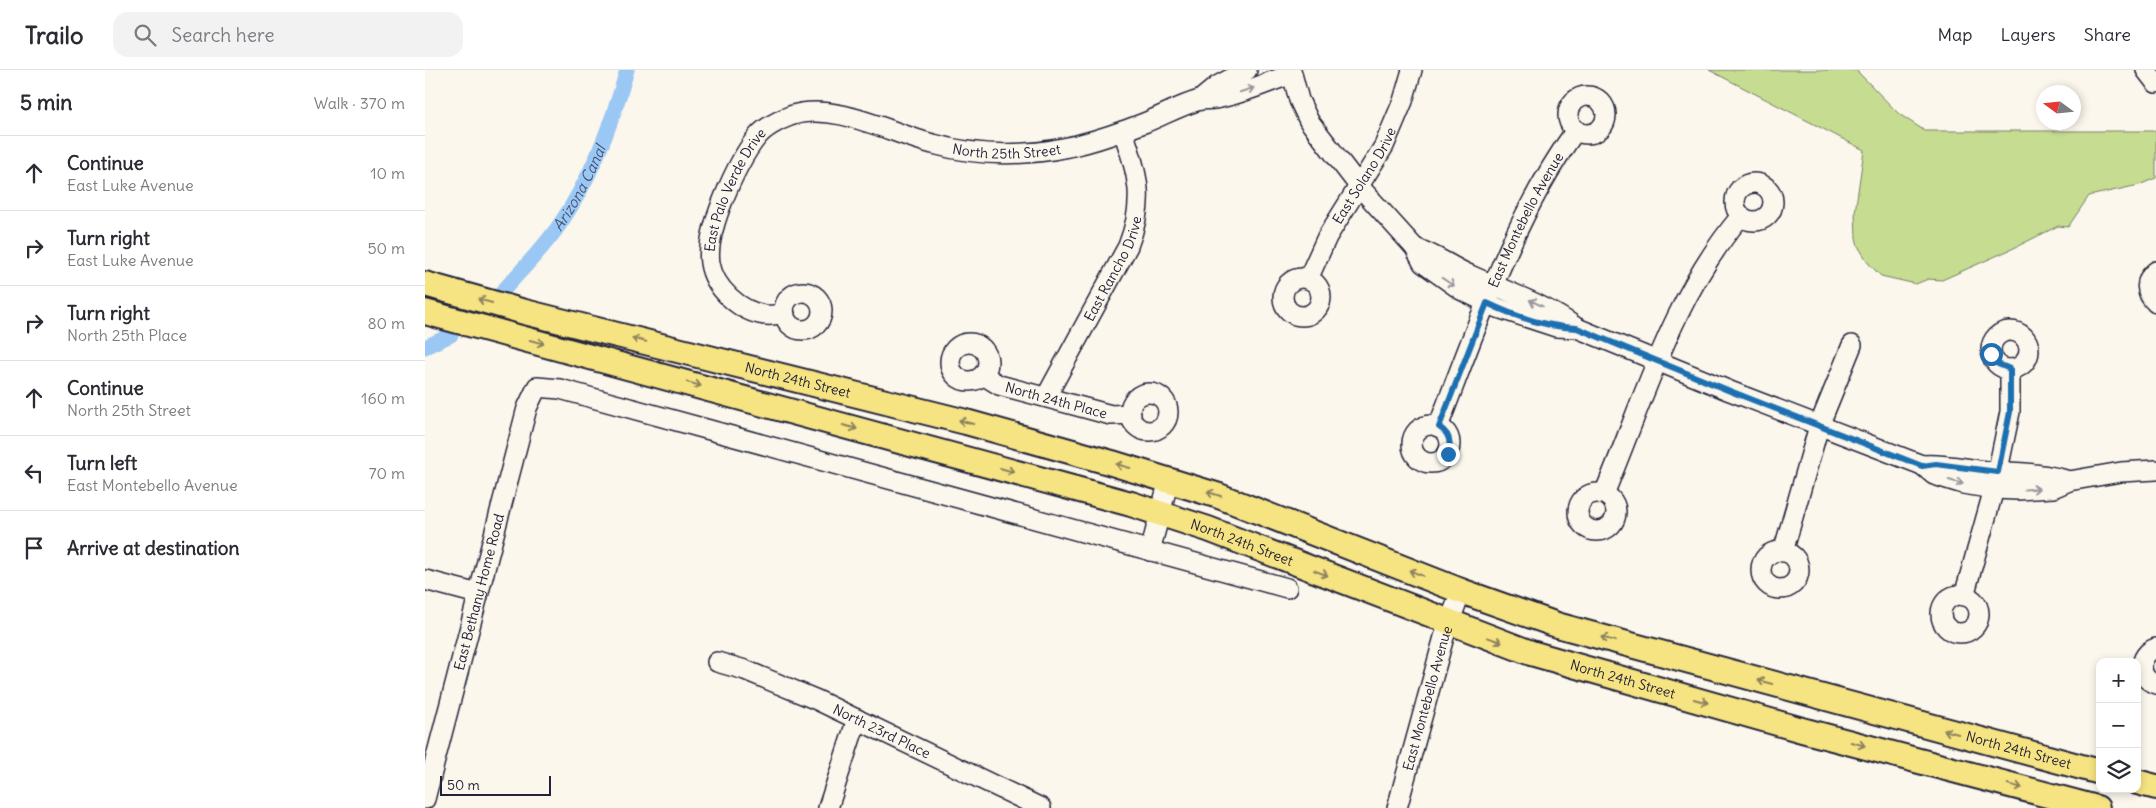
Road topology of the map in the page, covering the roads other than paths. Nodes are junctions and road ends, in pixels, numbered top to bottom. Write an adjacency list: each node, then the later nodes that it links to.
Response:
1 (1247, 70): 6 (street, North 25th Street)
2 (1412, 70): 10 (street, East Solano Drive)
3 (2146, 70): 5 (street)
4 (1292, 72): 6 (street, North 25th Street, one-way to 4); 10 (street, North 25th Street)
5 (2156, 83)
6 (1200, 100): 9 (street, North 25th Street)
7 (810, 111): 9 (street, North 25th Street); 20 (street, East Palo Verde Drive)
8 (1576, 130): 16 (street, East Montebello Avenue)
9 (1123, 131): 27 (street, East Rancho Drive)
10 (1359, 186): 12 (street, North 25th Street); 14 (street, East Solano Drive)
11 (1741, 216): 23 (street)
12 (1415, 248): 16 (street, North 25th Street); 17 (street, North 25th Street, one-way to 17)
13 (2156, 271): 18 (street)
14 (1309, 279)
15 (425, 284): 32 (main road, North 24th Street, one-way to 15)
16 (1495, 285): 17 (street, East Montebello Avenue); 21 (street, North 25th Street, one-way to 16)
17 (1487, 303): 21 (street, North 25th Street); 30 (street, East Montebello Avenue)
18 (2156, 303)
19 (429, 313): 35 (main road, North 24th Street, one-way to 35)
20 (785, 314)
21 (1577, 328): 23 (street, North 25th Street)
22 (1852, 345): 29 (street)
23 (1657, 361): 29 (street, North 25th Street); 34 (street)
24 (2010, 369): 33 (street)
25 (983, 375): 27 (street, North 24th Place)
26 (537, 387): 36 (street, North 24th Street); 41 (street, East Bethany Home Road)
27 (1046, 397): 28 (street, North 24th Place)
28 (1131, 414)
29 (1819, 426): 33 (street, North 25th Street); 37 (street)
30 (1439, 427)
31 (2156, 470): 33 (street)
32 (1169, 480): 35 (street); 40 (main road, North 24th Street, one-way to 32)
33 (1996, 480): 42 (street)
34 (1604, 494)
35 (1160, 513): 36 (street); 43 (main road, North 24th Street, one-way to 43)
36 (1150, 551): 39 (street, North 24th Street)
37 (1783, 552)
38 (425, 580): 41 (street)
39 (1287, 588)
40 (1461, 590): 43 (street, East Montebello Avenue); 47 (main road, North 24th Street, one-way to 40)
41 (478, 594): 53 (street, East Bethany Home Road)
42 (1964, 596)
43 (1449, 623): 49 (main road, North 24th Street, one-way to 49); 56 (street, East Montebello Avenue)
44 (2156, 648): 46 (street)
45 (717, 662): 48 (street, North 23rd Place)
46 (2156, 684)
47 (1812, 695): 49 (main road); 50 (main road, North 24th Street, one-way to 47)
48 (857, 719): 54 (street); 55 (street, North 23rd Place)
49 (1802, 730): 57 (main road, North 24th Street, one-way to 57)
50 (2096, 771)
51 (2141, 783): 52 (main road)
52 (2156, 787)
53 (425, 799)
54 (828, 808)
55 (1041, 808)
56 (1397, 808)
57 (2097, 808)

